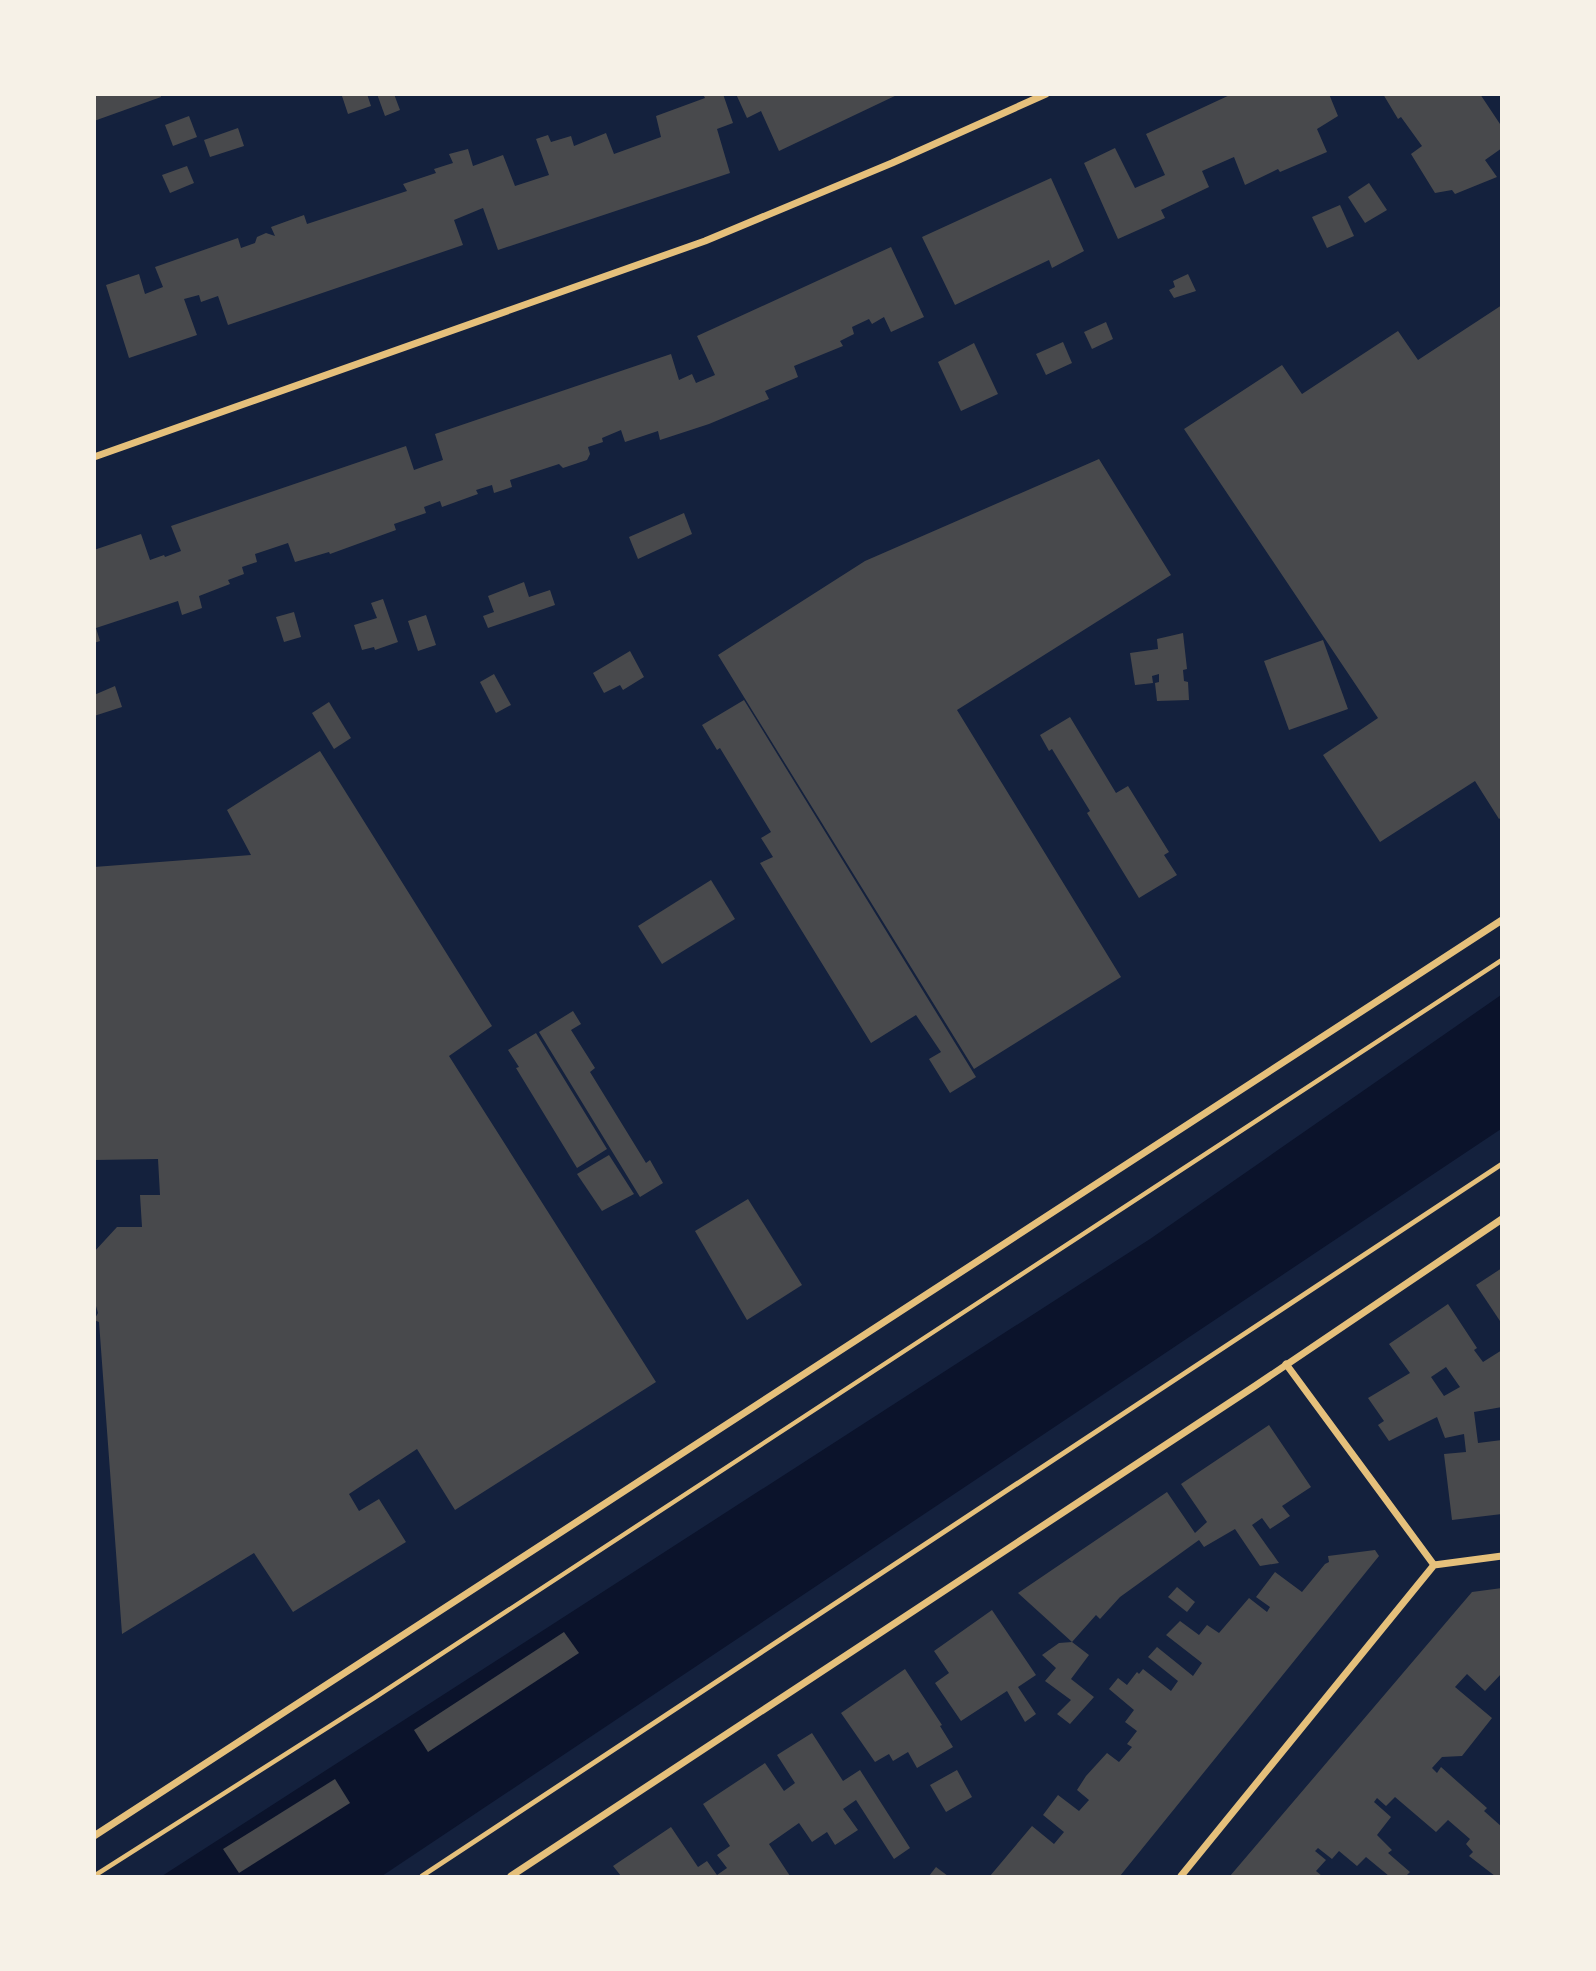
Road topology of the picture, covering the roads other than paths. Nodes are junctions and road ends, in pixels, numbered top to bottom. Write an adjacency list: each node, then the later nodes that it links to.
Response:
1 (1046, 94): 2 (street)
2 (94, 457)
3 (1502, 920): 9 (street)
4 (1502, 1164): 10 (lane)
5 (1502, 1219): 6 (street)
6 (1286, 1364): 8 (street); 11 (street)
7 (1502, 1556): 8 (street)
8 (1434, 1565): 12 (street)
9 (94, 1836)
10 (422, 1877)
11 (511, 1877)
12 (1181, 1877)

